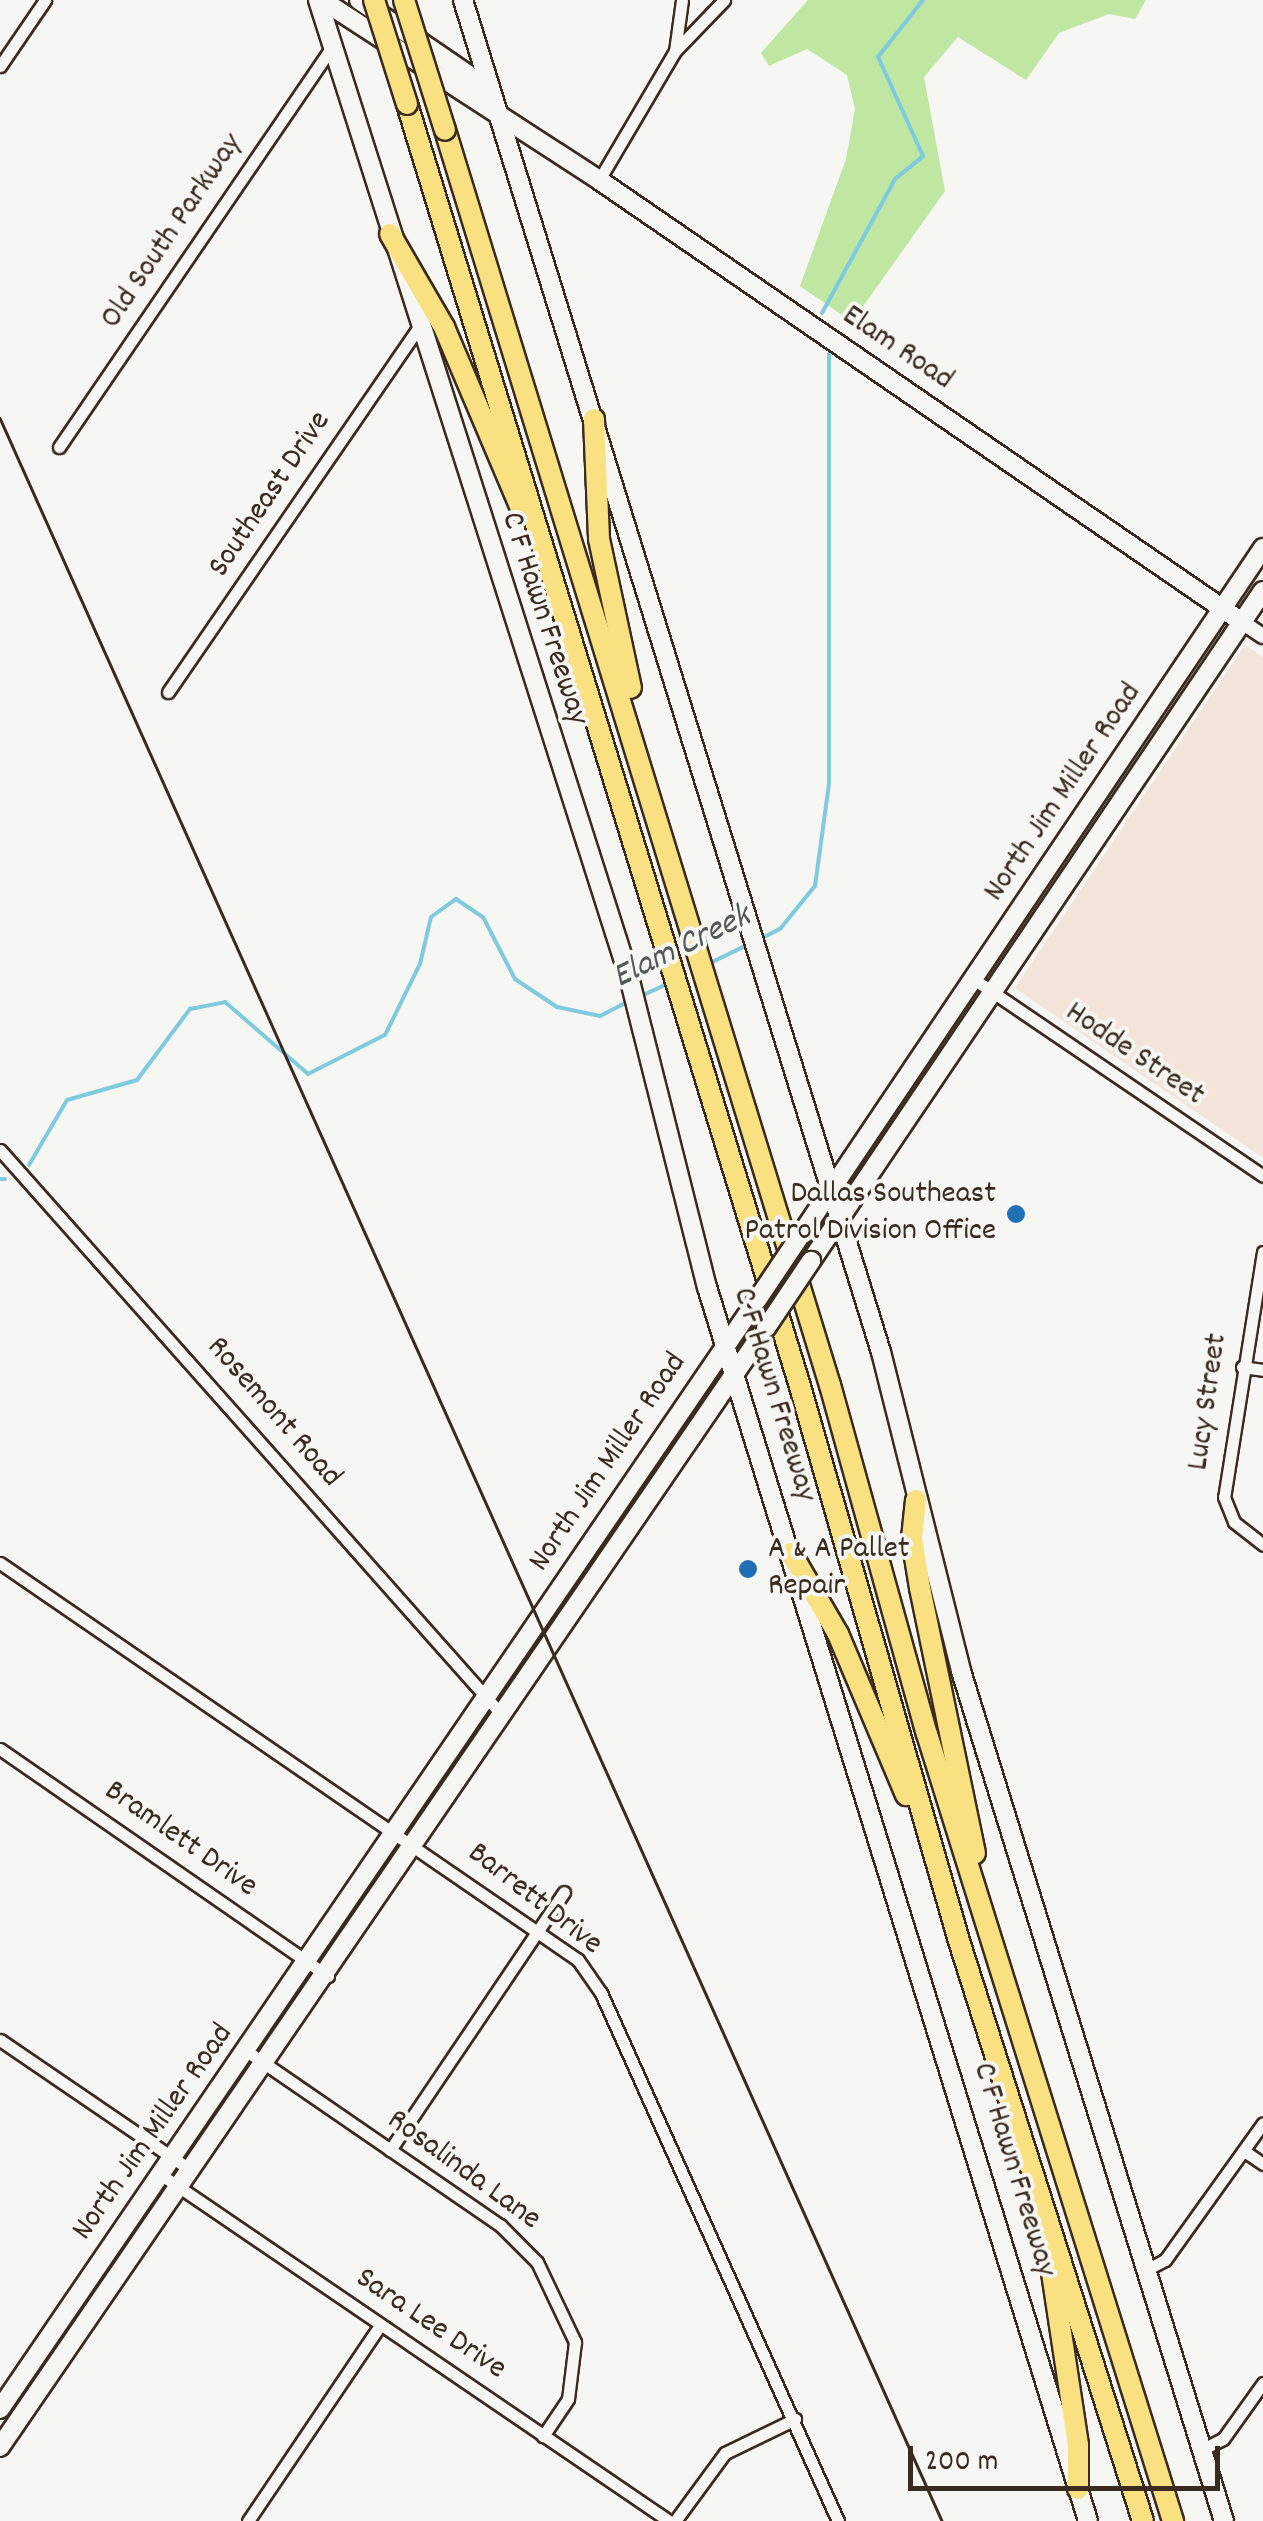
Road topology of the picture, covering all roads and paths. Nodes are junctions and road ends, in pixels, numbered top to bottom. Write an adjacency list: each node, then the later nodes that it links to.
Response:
1 (45, 0): 11 (street)
2 (320, 0): 9 (main road, C F Hawn Freeway); 12 (main road, Elam Road)
3 (359, 0): 12 (main road, Elam Road)
4 (374, 0): 18 (highway, C F Hawn Freeway, bridge)
5 (404, 0): 25 (highway, C F Hawn Freeway, bridge)
6 (462, 0): 12 (main road)
7 (682, 0): 10 (street)
8 (724, 0): 10 (street)
9 (332, 47): 14 (main road, C F Hawn Freeway); 17 (street, Old South Parkway)
10 (675, 51): 13 (street)
11 (0, 66)
12 (497, 112): 13 (main road, Elam Road); 16 (main road)
13 (599, 180): 21 (main road, Elam Road)
14 (390, 234): 15 (main road, C F Hawn Freeway); 18 (highway)
15 (419, 327): 24 (street, Southeast Drive); 41 (main road, C F Hawn Freeway)
16 (594, 419): 25 (highway); 38 (main road)
17 (59, 448)
18 (543, 548): 54 (highway, C F Hawn Freeway)
19 (1263, 548): 21 (main road, North Jim Miller Road)
20 (1263, 591): 22 (main road, North Jim Miller Road)
21 (1224, 609): 22 (main road, Elam Road); 26 (main road, North Jim Miller Road)
22 (1242, 622): 23 (street, Elam Road); 27 (main road, North Jim Miller Road)
23 (1263, 636)
24 (168, 692)
25 (638, 750): 57 (highway, C F Hawn Freeway)
26 (1112, 775): 27 (main road); 28 (main road, North Jim Miller Road)
27 (1131, 788): 29 (main road, North Jim Miller Road)
28 (1059, 853): 29 (main road); 30 (main road, North Jim Miller Road)
29 (1077, 866): 31 (main road, North Jim Miller Road)
30 (975, 980): 31 (street, Hodde Street); 32 (main road, North Jim Miller Road)
31 (993, 992): 33 (main road, North Jim Miller Road); 37 (street, Hodde Street)
32 (921, 1060): 33 (main road); 34 (main road, North Jim Miller Road)
33 (938, 1074): 35 (main road, North Jim Miller Road)
34 (871, 1132): 35 (main road); 38 (main road, North Jim Miller Road)
35 (892, 1143): 39 (main road, North Jim Miller Road)
36 (0, 1150): 51 (street, Rosemont Road)
37 (1263, 1176)
38 (831, 1192): 39 (main road); 41 (main road, North Jim Miller Road, bridge)
39 (838, 1221): 44 (main road, North Jim Miller Road, bridge); 47 (main road)
40 (1263, 1252): 42 (street, Lucy Street)
41 (726, 1346): 44 (main road, C F Hawn Freeway); 51 (main road, North Jim Miller Road)
42 (1242, 1366): 43 (street); 48 (street, Lucy Street)
43 (1263, 1370)
44 (735, 1372): 45 (main road, C F Hawn Freeway); 46 (main road, North Jim Miller Road)
45 (750, 1422): 46 (main road); 49 (main road, C F Hawn Freeway)
46 (693, 1430): 52 (main road, North Jim Miller Road)
47 (916, 1500): 57 (highway); 74 (main road)
48 (1263, 1545)
49 (791, 1553): 54 (highway); 82 (main road, C F Hawn Freeway)
50 (0, 1563): 55 (street, Barrett Drive)
51 (488, 1699): 52 (street, Rosemont Road); 55 (main road, North Jim Miller Road)
52 (502, 1715): 56 (main road, North Jim Miller Road)
53 (0, 1750): 60 (street, Bramlett Drive)
54 (926, 1832): 73 (highway, C F Hawn Freeway)
55 (398, 1834): 56 (street, Barrett Drive); 60 (main road, North Jim Miller Road)
56 (416, 1846): 59 (street, Barrett Drive); 61 (main road, North Jim Miller Road)
57 (975, 1890): 88 (highway, C F Hawn Freeway)
58 (564, 1892): 59 (street)
59 (536, 1931): 66 (street); 78 (street, Barrett Drive)
60 (310, 1963): 61 (street, Bramlett Drive); 63 (main road, North Jim Miller Road)
61 (328, 1976): 64 (main road, North Jim Miller Road)
62 (0, 2040): 68 (street)
63 (248, 2052): 64 (street, Rosalinda Lane); 68 (main road, North Jim Miller Road)
64 (267, 2065): 66 (street, Rosalinda Lane); 70 (main road, North Jim Miller Road)
65 (1263, 2123): 67 (street)
66 (390, 2150): 79 (street, Rosalinda Lane)
67 (1244, 2151): 69 (street); 74 (street)
68 (172, 2158): 70 (street); 71 (main road, North Jim Miller Road)
69 (1263, 2164)
70 (189, 2170): 72 (main road, North Jim Miller Road)
71 (160, 2174): 72 (street, Sara Lee Drive); 77 (main road, North Jim Miller Road)
72 (178, 2186): 75 (street, Sara Lee Drive); 80 (main road, North Jim Miller Road)
73 (1048, 2226): 82 (highway); 87 (highway, C F Hawn Freeway)
74 (1146, 2270): 81 (main road)
75 (380, 2325): 79 (street, Sara Lee Drive); 83 (street)
76 (1262, 2385): 81 (street)
77 (0, 2409)
78 (795, 2419): 84 (street); 85 (street, Barrett Drive)
79 (544, 2436): 84 (street, Sara Lee Drive)
80 (3, 2438)
81 (1203, 2449): 89 (main road)
82 (1078, 2489): 86 (main road, C F Hawn Freeway)
83 (248, 2521)
84 (672, 2521)
85 (838, 2521)
86 (1088, 2521)
87 (1143, 2521)
88 (1174, 2521)
89 (1224, 2521)

